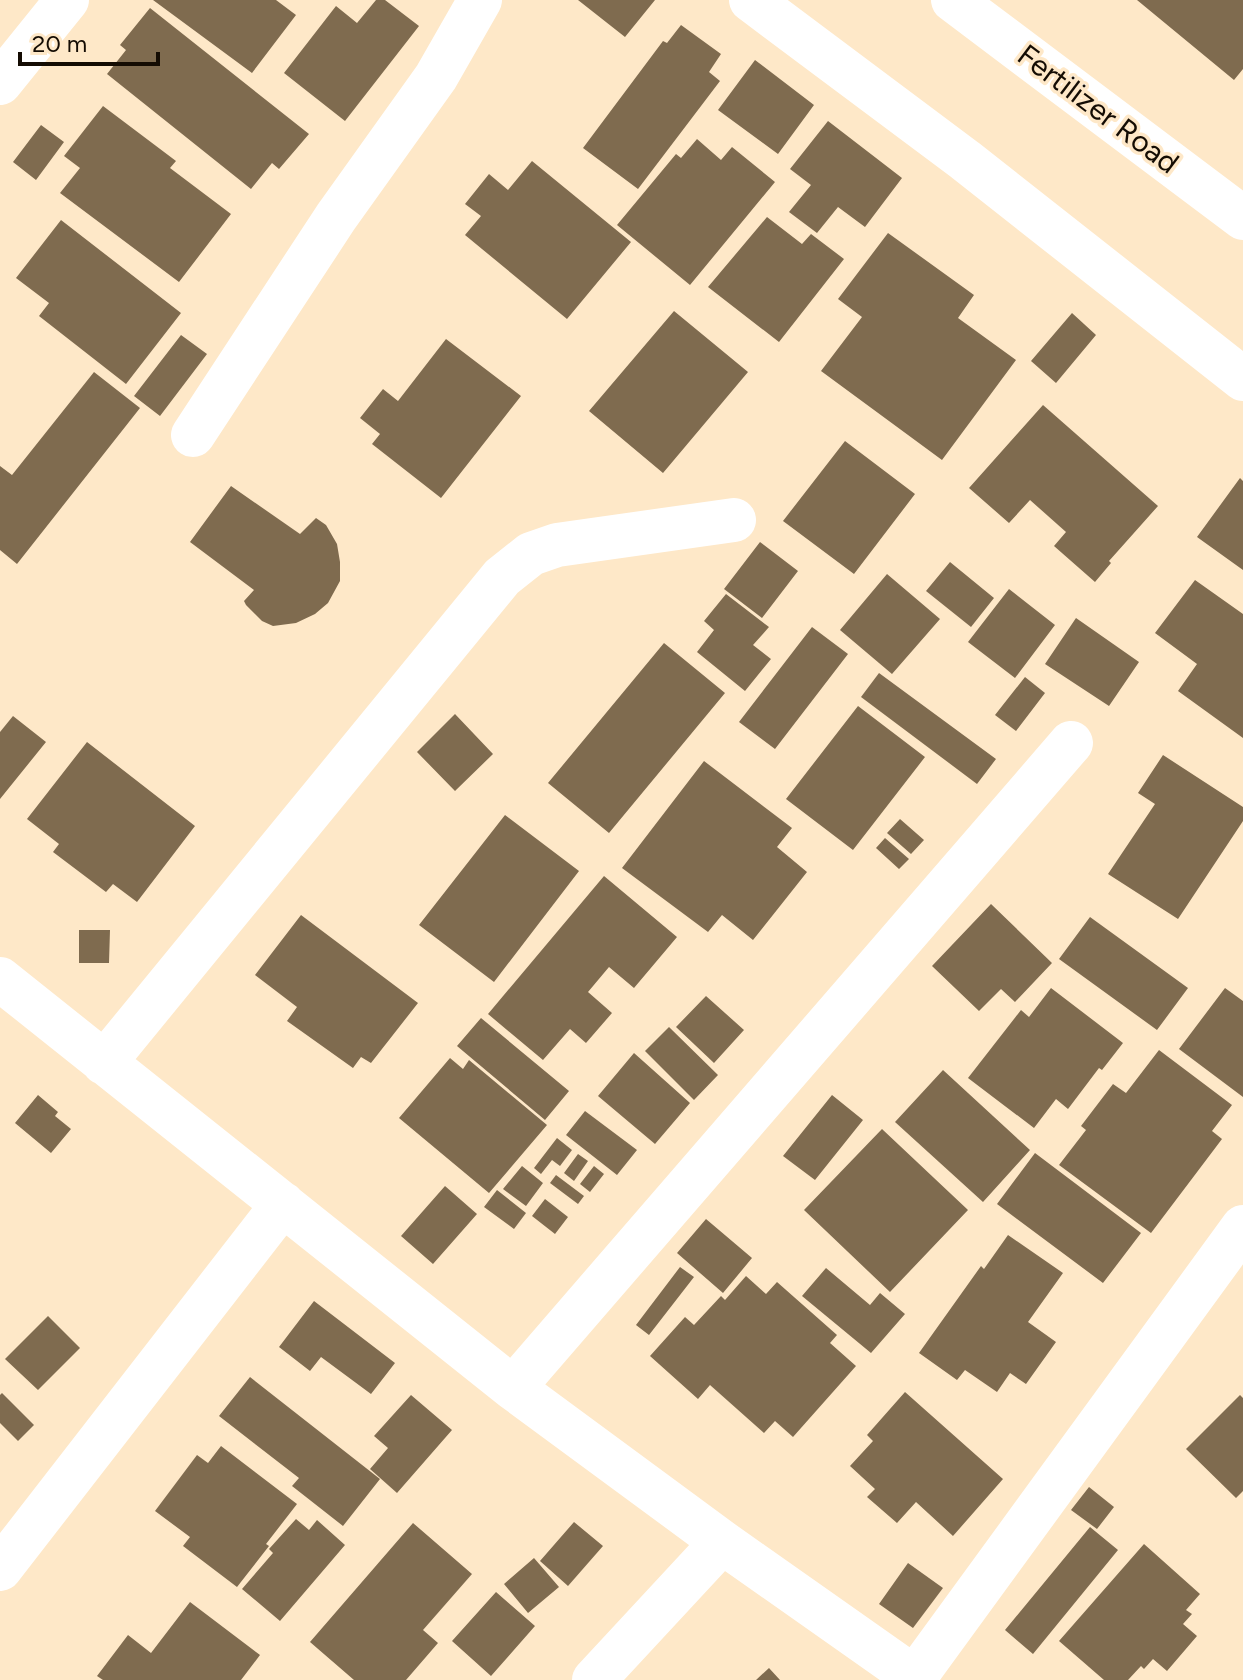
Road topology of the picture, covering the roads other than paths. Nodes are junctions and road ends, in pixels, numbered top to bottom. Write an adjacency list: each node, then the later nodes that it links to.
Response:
1 (67, 0): 5 (street)
2 (480, 0): 8 (street)
3 (751, 0): 7 (street)
4 (953, 0): 6 (street, Fertilizer Road)
5 (0, 83)
6 (1243, 218)
7 (1243, 379)
8 (193, 435)
9 (734, 520): 12 (street)
10 (1071, 743): 15 (street)
11 (0, 979): 12 (street)
12 (104, 1063): 13 (street)
13 (283, 1204): 15 (street); 17 (street)
14 (1243, 1227): 18 (street)
15 (513, 1388): 16 (street)
16 (722, 1542): 18 (street); 19 (street)
17 (0, 1569)
18 (916, 1679)
19 (594, 1680)

